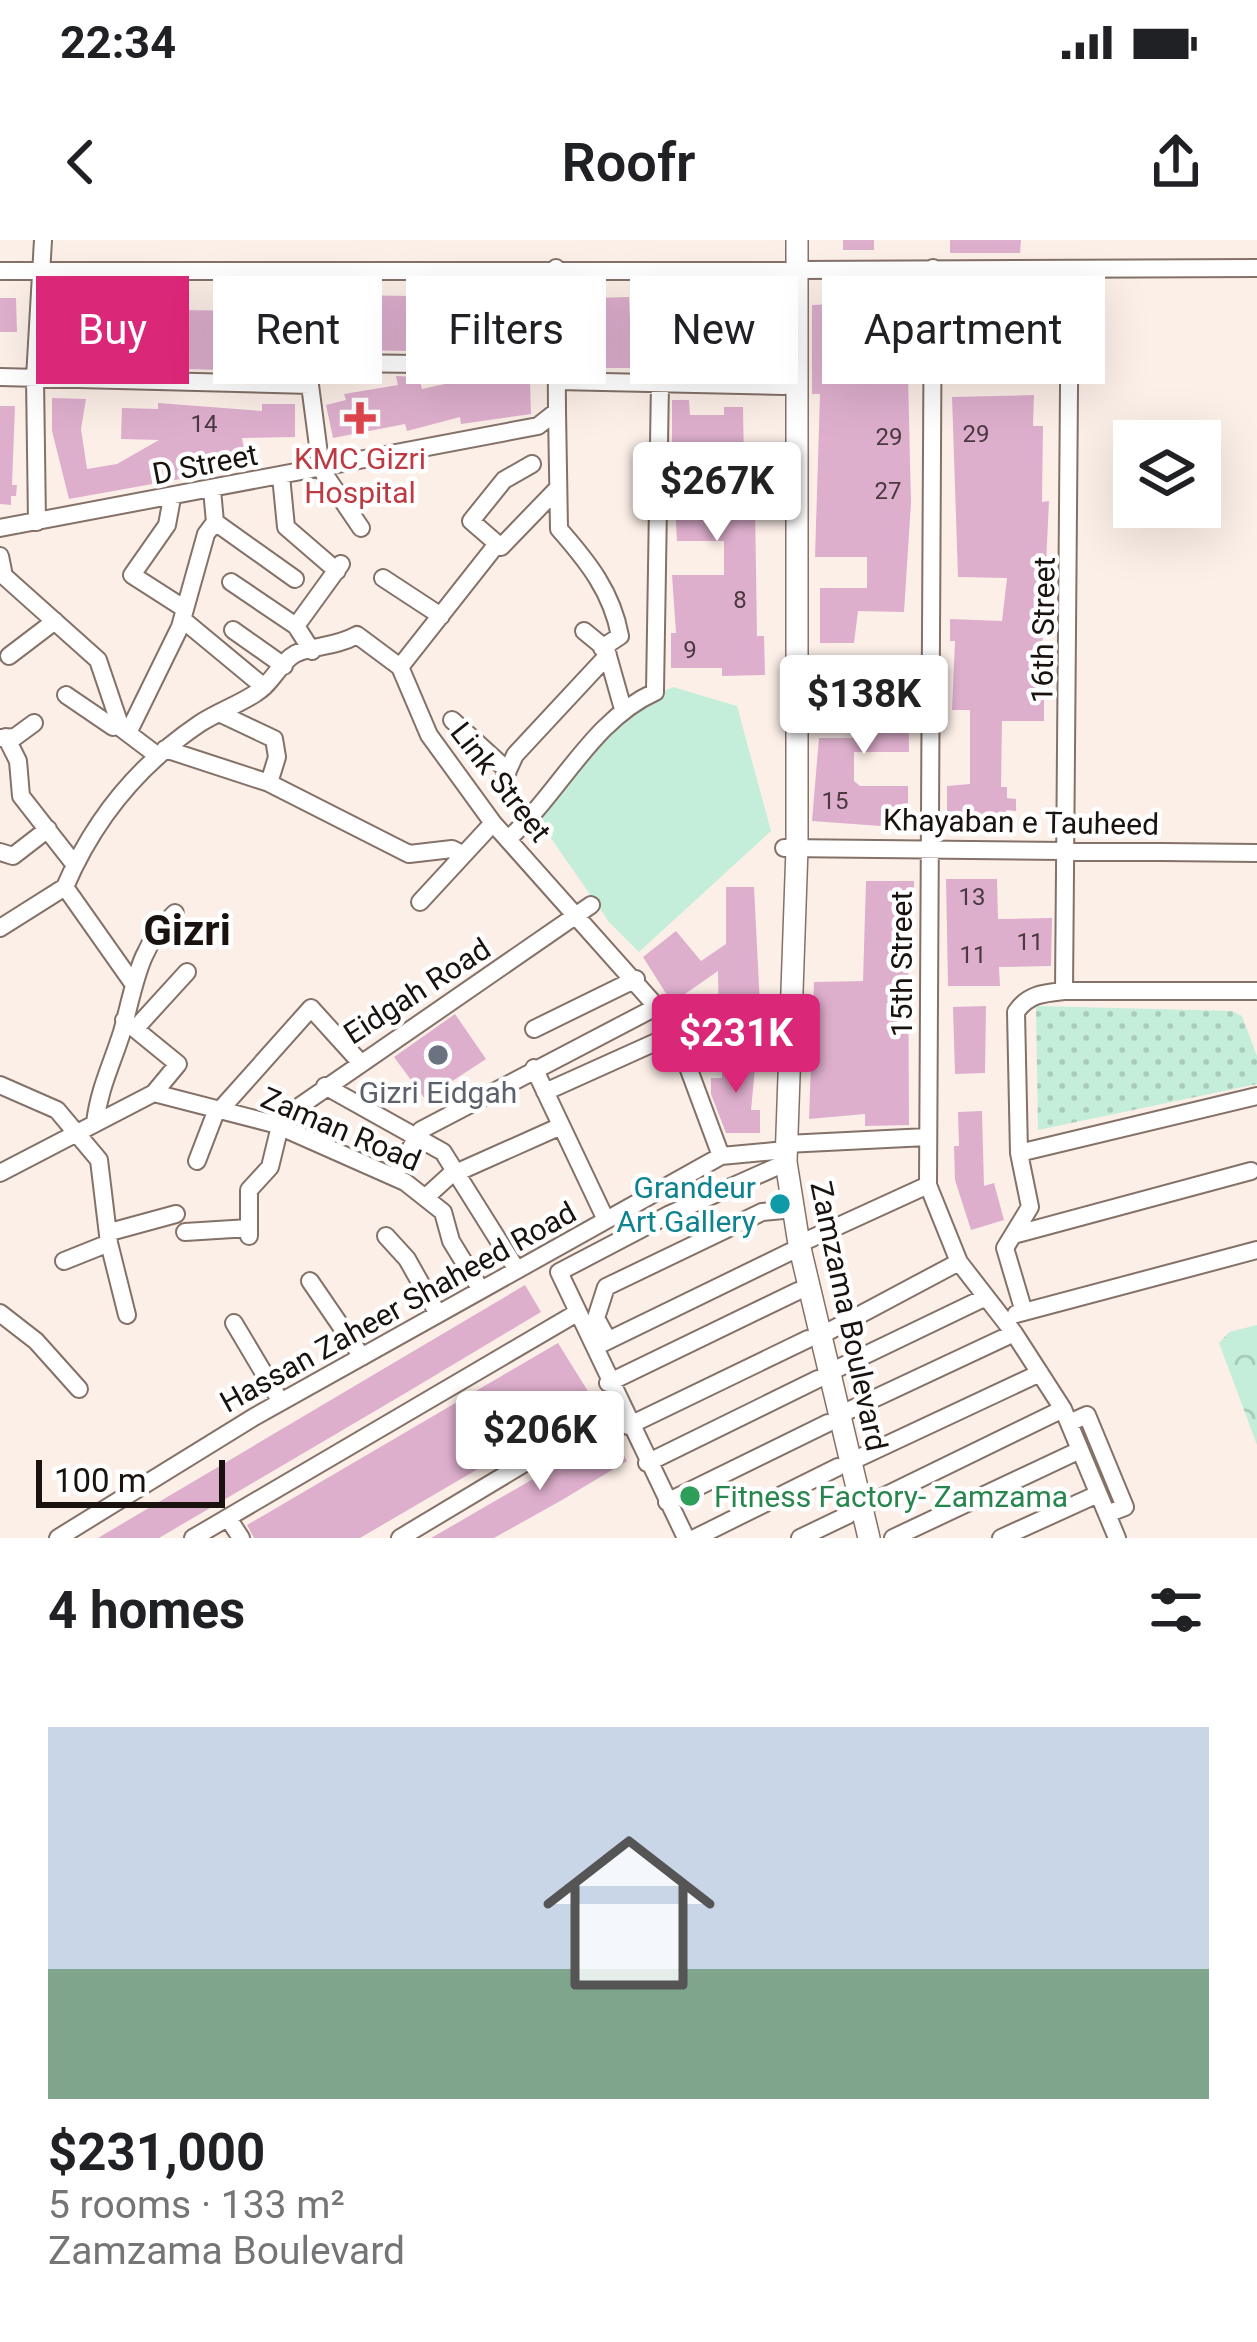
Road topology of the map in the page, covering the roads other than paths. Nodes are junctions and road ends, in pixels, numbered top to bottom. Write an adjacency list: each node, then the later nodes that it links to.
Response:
1 (43, 240): 8 (street)
2 (784, 240): 9 (main road, Zamzama Boulevard)
3 (797, 240): 9 (main road, Zamzama Boulevard)
4 (556, 268): 8 (street); 9 (street); 11 (street)
5 (933, 268): 7 (street); 9 (street); 59 (street, 15th Street)
6 (1257, 268): 7 (street)
7 (1070, 269): 60 (street, 16th Street)
8 (43, 270): 10 (street); 13 (street)
9 (791, 270): 17 (main road, Zamzama Boulevard); 58 (main road, Zamzama Boulevard)
10 (0, 272)
11 (556, 276)
12 (0, 377): 13 (street)
13 (35, 378): 20 (street); 25 (street)
14 (556, 384): 18 (street)
15 (660, 384): 47 (street)
16 (722, 384): 17 (street)
17 (784, 386): 58 (main road, Zamzama Boulevard)
18 (557, 411): 20 (street, D Street); 22 (street)
19 (532, 464): 29 (street)
20 (321, 469): 21 (street, D Street); 28 (street)
21 (280, 476): 23 (street, D Street); 37 (street)
22 (558, 488): 29 (street); 41 (street)
23 (212, 490): 24 (street, D Street); 26 (street)
24 (172, 498): 25 (street, D Street); 34 (street)
25 (37, 522): 27 (street, D Street)
26 (215, 522): 32 (street); 34 (street)
27 (0, 528)
28 (362, 528)
29 (497, 544): 35 (street)
30 (0, 556): 36 (street)
31 (383, 578): 35 (street)
32 (295, 579)
33 (231, 582): 37 (street)
34 (183, 614): 45 (street); 51 (street)
35 (441, 616): 44 (street)
36 (55, 622): 42 (street); 51 (street)
37 (296, 626): 40 (street)
38 (233, 630): 43 (street)
39 (584, 632): 41 (street)
40 (312, 651): 43 (street); 44 (street)
41 (605, 651): 47 (street); 49 (street)
42 (10, 656)
43 (284, 666): 45 (street)
44 (400, 668): 55 (street, Link Street)
45 (264, 688): 48 (street)
46 (66, 694): 51 (street)
47 (623, 709): 57 (street)
48 (219, 712): 53 (street); 54 (street)
49 (452, 720)
50 (34, 723): 52 (street)
51 (124, 729): 53 (street)
52 (3, 738): 56 (street)
53 (161, 752): 54 (street); 64 (street)
54 (269, 783): 63 (street)
55 (493, 823): 57 (street, Link Street); 63 (street)
56 (48, 829): 61 (street); 64 (street)
57 (508, 839): 67 (street, Link Street)
58 (790, 848): 59 (street, Khayaban e Tauheed); 95 (main road, Zamzama Boulevard)
59 (929, 848): 60 (street, Khayaban e Tauheed); 92 (street, 15th Street)
60 (1067, 849): 62 (street, Khayaban e Tauheed); 73 (street, 16th Street)
61 (0, 851)
62 (1257, 853)
63 (462, 854): 66 (street)
64 (75, 865): 65 (street)
65 (65, 887): 69 (street); 72 (street)
66 (420, 902)
67 (584, 910): 71 (street, Link Street); 79 (street, Eidgah Road)
68 (175, 913): 72 (street)
69 (0, 928)
70 (188, 972): 76 (street)
71 (636, 979): 75 (street, Link Street); 77 (street)
72 (132, 982): 76 (street)
73 (1064, 991): 74 (street); 94 (street)
74 (1257, 991)
75 (658, 1006): 78 (street, Link Street); 80 (street)
76 (129, 1024): 84 (street); 87 (street)
77 (534, 1029)
78 (676, 1034): 83 (street); 96 (street, Link Street)
79 (359, 1061): 82 (street, Eidgah Road); 86 (street)
80 (534, 1068): 83 (street); 91 (street)
81 (0, 1085): 90 (street)
82 (325, 1086): 88 (street, Eidgah Road); 91 (street)
83 (545, 1092): 89 (street)
84 (154, 1093): 86 (street, Zaman Road); 87 (street)
85 (1257, 1096): 94 (street)
86 (218, 1109): 88 (street, Zaman Road); 97 (street)
87 (94, 1123): 90 (street)
88 (277, 1125): 101 (street, Zaman Road); 107 (street)
89 (561, 1126): 100 (street); 106 (street)
90 (79, 1134): 98 (street); 110 (street)
91 (416, 1134): 100 (street); 101 (street)
92 (928, 1137): 95 (street, Hassan Zaheer Shaheed Road); 102 (street, 15th Street)
93 (0, 1153): 98 (street)
94 (1019, 1153): 108 (street)
95 (779, 1154): 96 (street, Hassan Zaheer Shaheed Road); 104 (main road, Zamzama Boulevard); 111 (main road, Zamzama Boulevard); 123 (street)
96 (721, 1156): 106 (street, Hassan Zaheer Shaheed Road)
97 (197, 1161)
98 (7, 1170)
99 (1251, 1171): 108 (street)
100 (458, 1172): 103 (street); 115 (street)
101 (394, 1177): 103 (street, Zaman Road)
102 (928, 1185): 111 (street); 114 (street, 15th Street)
103 (425, 1196): 117 (street, Zaman Road)
104 (783, 1210): 111 (main road, Zamzama Boulevard); 128 (street)
105 (176, 1214): 110 (street)
106 (606, 1220): 115 (street, Hassan Zaheer Shaheed Road)
107 (185, 1232)
108 (1017, 1234): 120 (street)
109 (386, 1236): 122 (street)
110 (109, 1238): 113 (street); 124 (street)
111 (795, 1248): 118 (main road, Zamzama Boulevard); 127 (main road, Zamzama Boulevard); 128 (street)
112 (1257, 1250): 120 (street)
113 (64, 1261)
114 (959, 1262): 119 (street, 15th Street); 127 (street)
115 (517, 1270): 117 (street, Hassan Zaheer Shaheed Road)
116 (310, 1281): 129 (street)
117 (481, 1291): 122 (street, Hassan Zaheer Shaheed Road)
118 (798, 1292): 127 (main road, Zamzama Boulevard); 132 (street)
119 (986, 1297): 126 (street, 15th Street); 131 (street)
120 (1024, 1312): 126 (street)
121 (0, 1313): 133 (street)
122 (438, 1314): 129 (street, Hassan Zaheer Shaheed Road)
123 (575, 1314): 128 (street); 146 (street)
124 (127, 1315)
125 (234, 1323): 134 (street)
126 (1009, 1325): 130 (street, 15th Street); 137 (street)
127 (814, 1338): 131 (main road, Zamzama Boulevard); 138 (street)
128 (600, 1344): 132 (street)
129 (362, 1357): 134 (street, Hassan Zaheer Shaheed Road)
130 (1040, 1373): 136 (street, 15th Street); 141 (street)
131 (823, 1376): 137 (main road, Zamzama Boulevard); 140 (street)
132 (608, 1383): 135 (street)
133 (79, 1389)
134 (281, 1402): 147 (street, Hassan Zaheer Shaheed Road)
135 (620, 1406): 138 (street); 150 (street)
136 (1066, 1416): 139 (street, 15th Street); 144 (street); 145 (street)
137 (833, 1420): 141 (main road, Zamzama Boulevard); 143 (street)
138 (628, 1426): 140 (street)
139 (1080, 1450): 142 (street, 15th Street); 156 (street)
140 (647, 1463): 143 (street)
141 (844, 1465): 144 (main road, Zamzama Boulevard); 152 (street)
142 (1098, 1494): 145 (street, 15th Street); 157 (street)
143 (668, 1502): 151 (street)
144 (855, 1511): 153 (street); 154 (main road, Zamzama Boulevard); 155 (main road, Zamzama Boulevard)
145 (1107, 1514): 158 (street, 15th Street)
146 (222, 1527): 148 (street); 149 (street)
147 (58, 1538)
148 (194, 1538)
149 (241, 1538)
150 (400, 1538)
151 (686, 1538)
152 (695, 1538)
153 (800, 1538)
154 (854, 1538)
155 (869, 1538)
156 (893, 1538)
157 (1001, 1538)
158 (1117, 1538)

